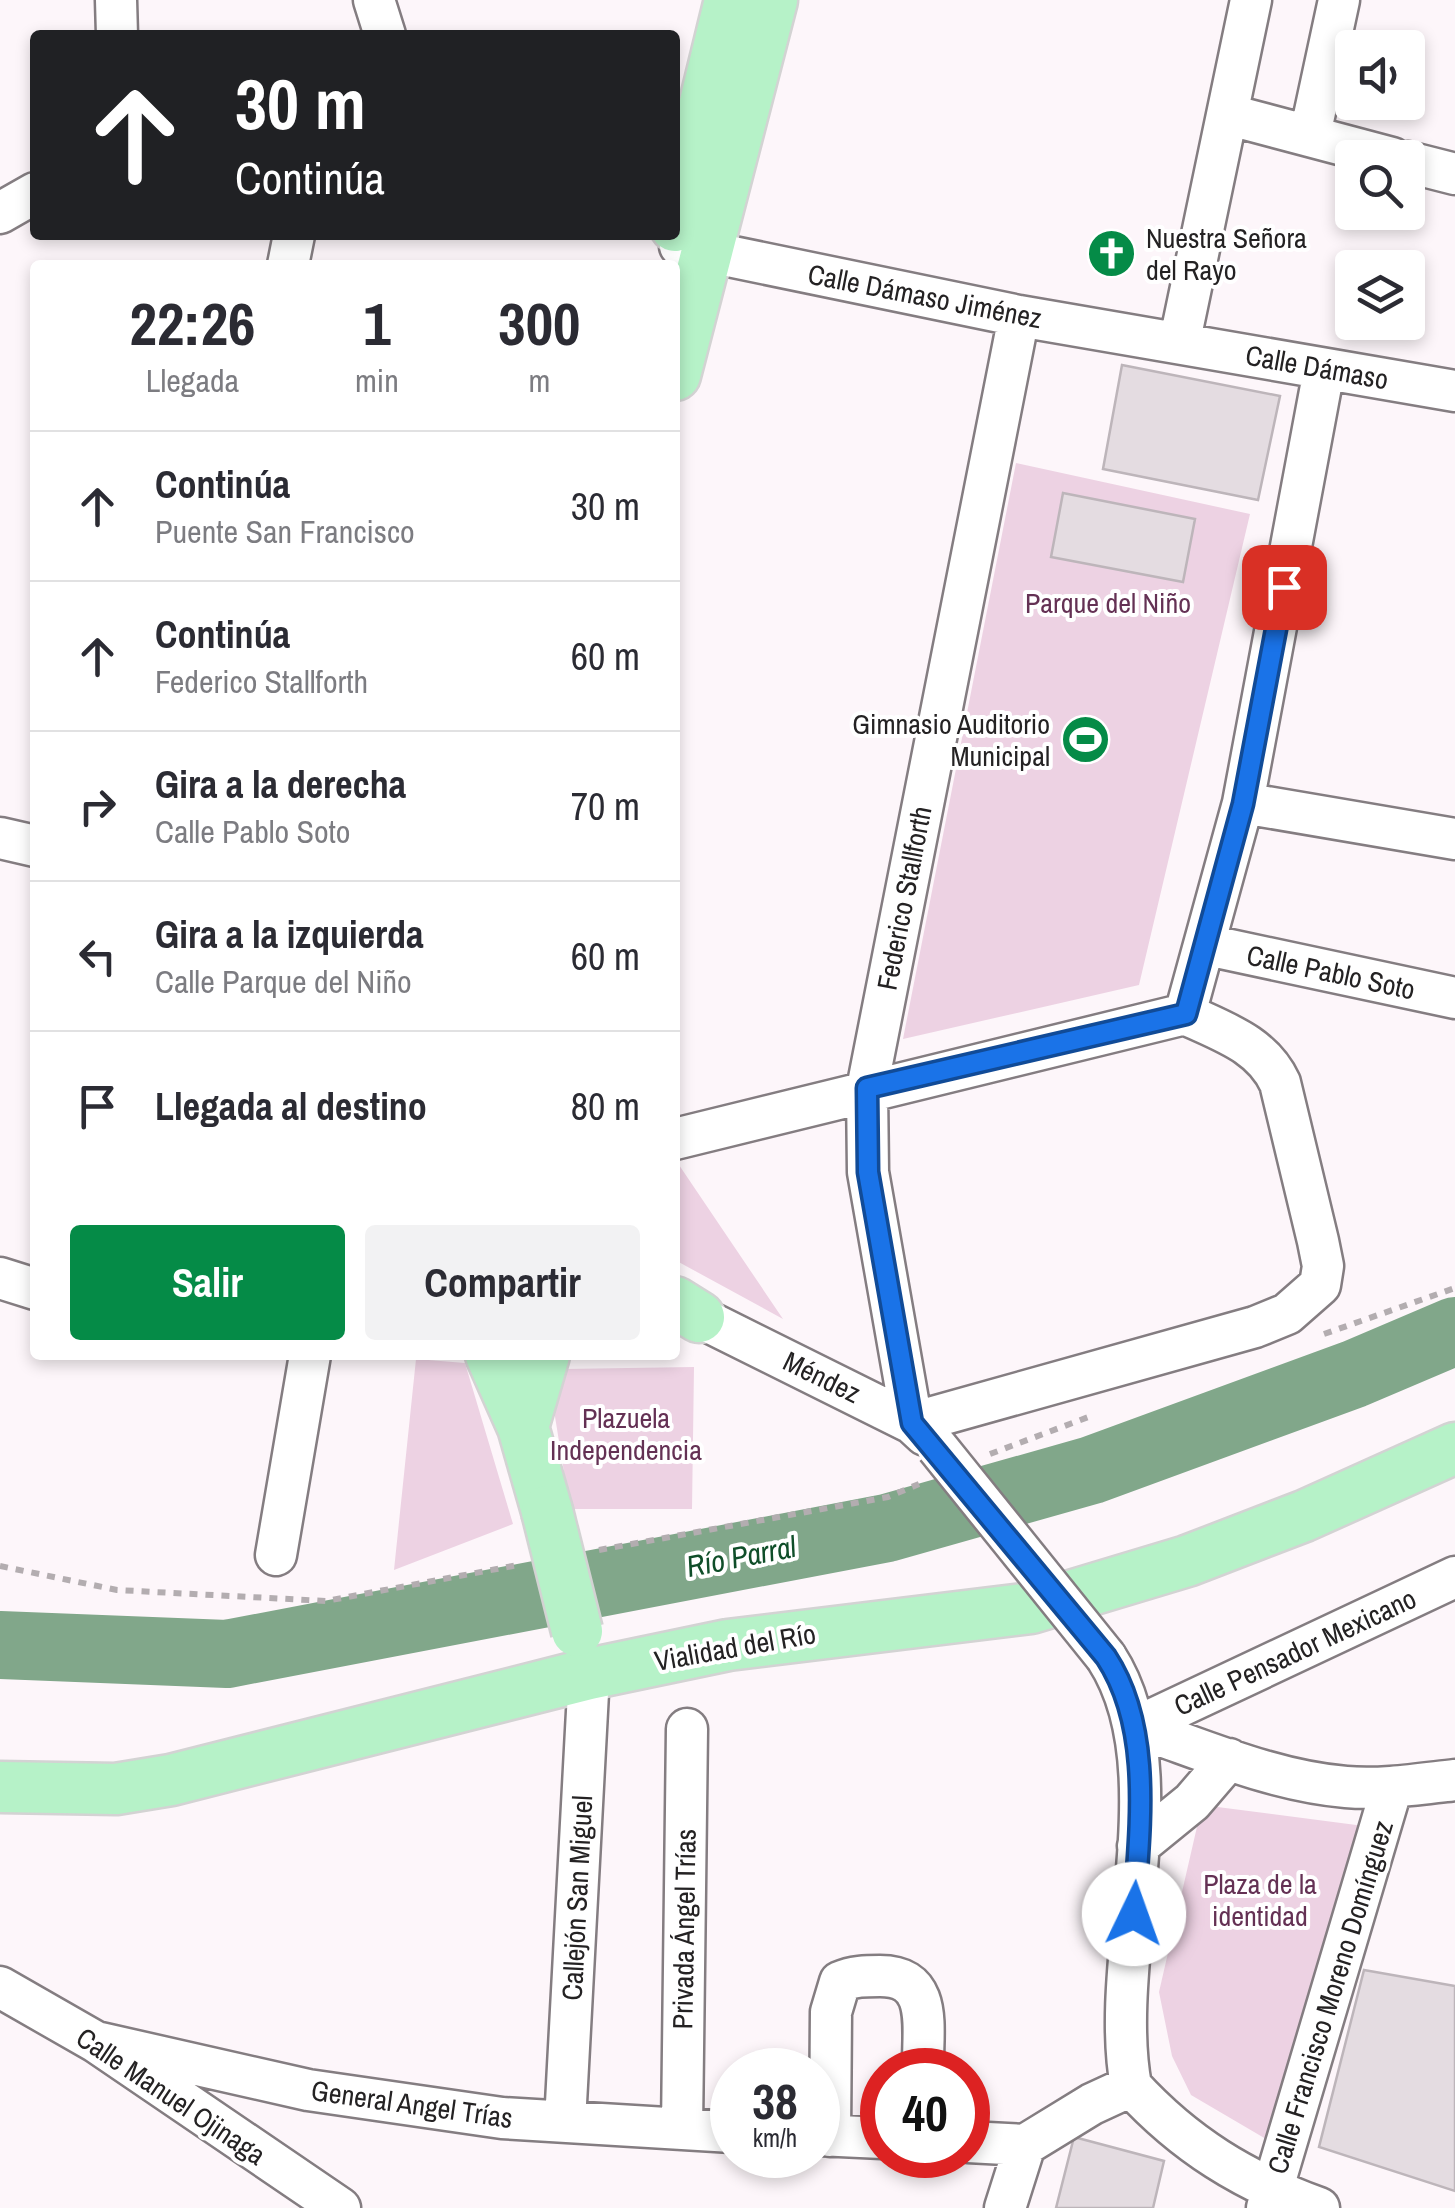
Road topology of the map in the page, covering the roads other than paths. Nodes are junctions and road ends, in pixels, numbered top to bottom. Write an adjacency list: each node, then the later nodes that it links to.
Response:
1 (116, 0): 7 (street)
2 (374, 0): 8 (street)
3 (730, 0): 10 (main road)
4 (772, 0): 18 (main road)
5 (1251, 0): 9 (street)
6 (1339, 0): 11 (street)
7 (116, 30)
8 (383, 30)
9 (1230, 116): 11 (street); 21 (street)
10 (686, 129): 17 (main road)
11 (1310, 135): 12 (street)
12 (1335, 142)
13 (1425, 166): 14 (street)
14 (1455, 174)
15 (30, 196): 16 (street)
16 (0, 214)
17 (680, 216)
18 (680, 240)
19 (678, 245): 20 (street, Calle Dámaso Jiménez)
20 (1019, 316): 21 (street, Calle Dámaso Jiménez); 31 (street, Federico Stallforth)
21 (1180, 340): 22 (street, Calle Dámaso)
22 (1324, 370): 23 (street, Calle Dámaso); 24 (street)
23 (1455, 390)
24 (1243, 804): 26 (street); 28 (street)
25 (0, 838): 27 (street)
26 (1455, 839)
27 (30, 845)
28 (1207, 945): 29 (street, Calle Pablo Soto); 30 (street)
29 (1455, 998)
30 (1186, 1014): 31 (street); 41 (street)
31 (867, 1088): 32 (street); 41 (street, Federico Stallforth)
32 (680, 1138)
33 (0, 1278): 34 (street)
34 (30, 1288)
35 (683, 1312): 41 (street, Méndez)
36 (309, 1360): 42 (street)
37 (493, 1360): 39 (main road)
38 (543, 1360): 39 (main road)
39 (524, 1427): 44 (main road, bridge)
40 (1455, 1448): 44 (main road, Vialidad del Río)
41 (924, 1451): 45 (street, bridge)
42 (276, 1554)
43 (1455, 1577): 45 (street, Calle Pensador Mexicano)
44 (583, 1652): 50 (main road, Vialidad del Río); 57 (street, Callejón San Miguel)
45 (1136, 1727): 47 (street); 51 (street)
46 (686, 1729): 58 (street, Privada Ángel Trías)
47 (1229, 1759): 49 (street); 51 (street)
48 (1455, 1780): 49 (street)
49 (1392, 1786): 62 (street, Calle Francisco Moreno Domínguez)
50 (0, 1787)
51 (1138, 1846): 56 (street)
52 (0, 1987): 53 (street, Calle Manuel Ojinaga)
53 (96, 2042): 57 (street, General Angel Trías); 63 (street, Calle Manuel Ojinaga)
54 (829, 2048): 55 (street)
55 (922, 2048)
56 (1131, 2086): 61 (street); 62 (street)
57 (565, 2122): 58 (street, General Angel Trías)
58 (682, 2130): 59 (street, General Angel Trías)
59 (710, 2131)
60 (990, 2144): 61 (street)
61 (1025, 2146): 64 (street)
62 (1270, 2200): 65 (street)
63 (330, 2206)
64 (1005, 2208)
65 (1319, 2208)

